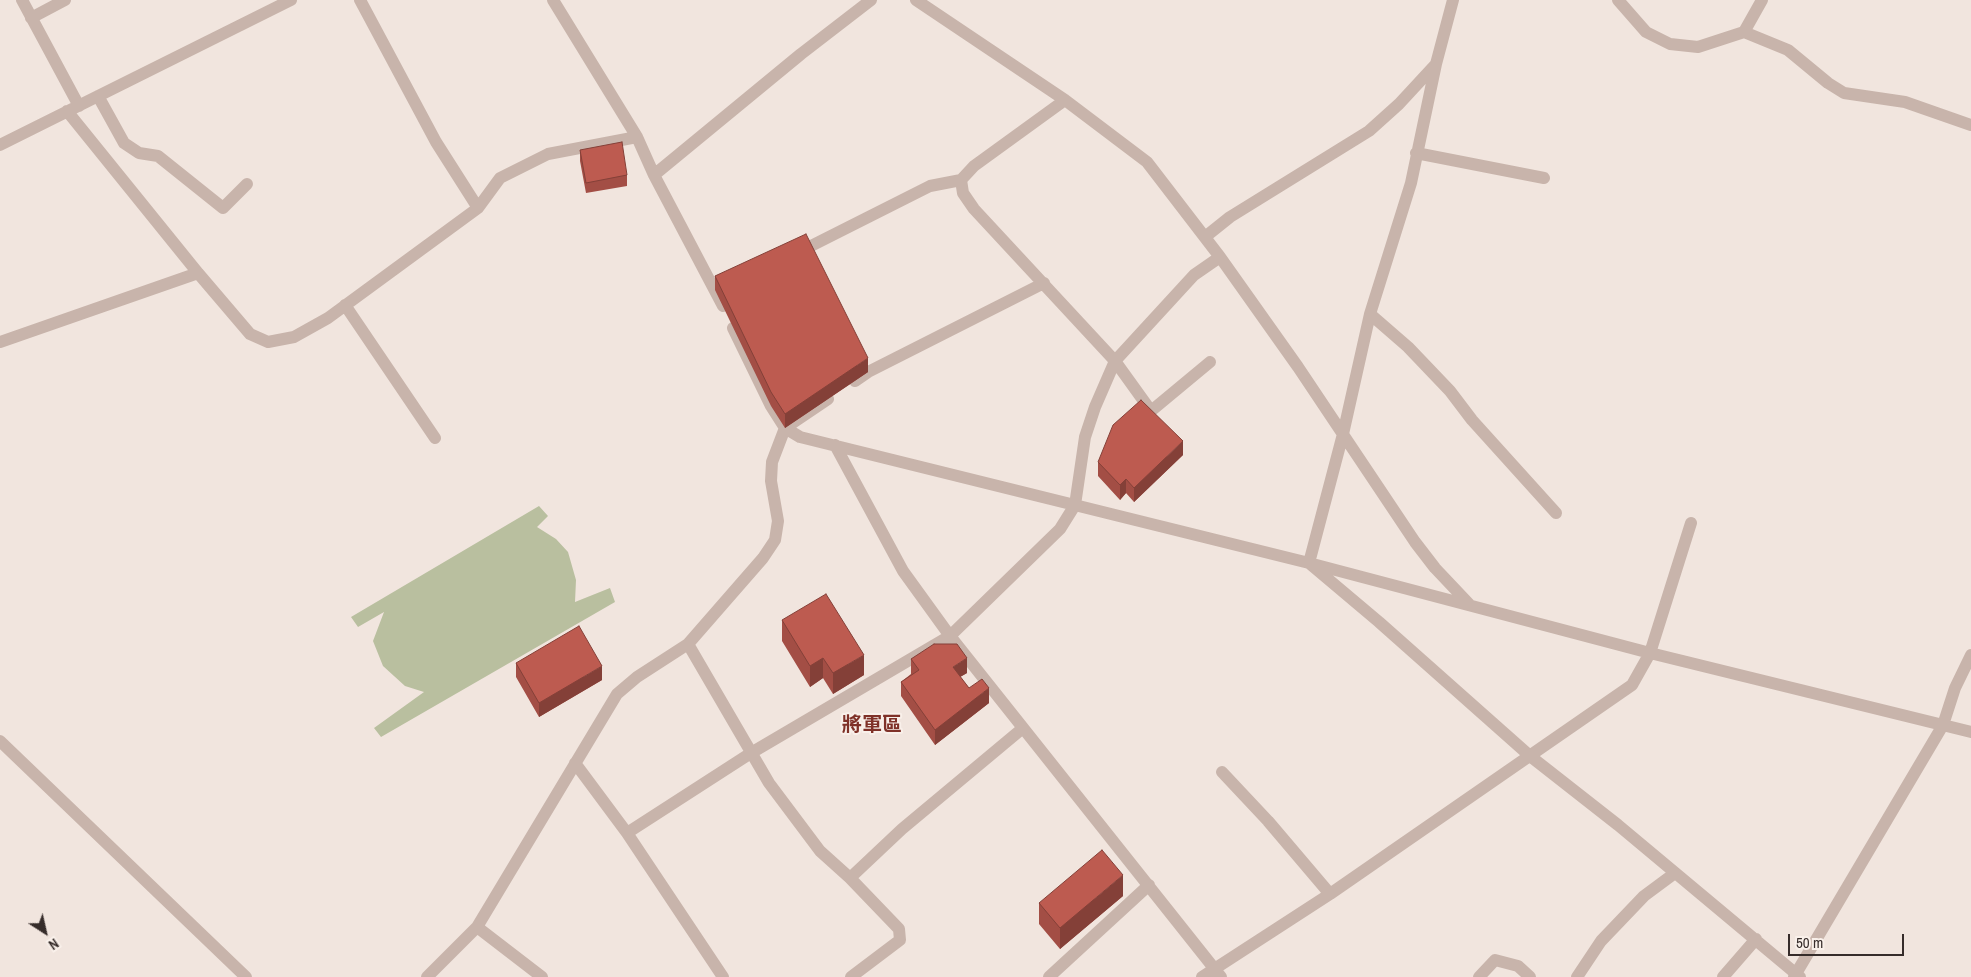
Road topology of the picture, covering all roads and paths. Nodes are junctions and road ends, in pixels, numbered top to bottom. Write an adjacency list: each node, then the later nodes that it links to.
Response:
1 (22, 0): 11 (street)
2 (65, 0): 11 (street)
3 (291, 0): 14 (street)
4 (360, 0): 25 (street)
5 (553, 0): 18 (street)
6 (871, 0): 21 (street)
7 (916, 0): 15 (street)
8 (1452, 0): 13 (street)
9 (1618, 0): 12 (street)
10 (1762, 0): 12 (street)
11 (31, 18): 16 (street)
12 (1744, 32): 17 (street)
13 (1436, 64): 20 (street); 26 (street)
14 (98, 96): 16 (street); 24 (street)
15 (1065, 100): 23 (street); 26 (street)
16 (73, 108): 19 (street); 29 (street)
17 (1971, 125)
18 (636, 137): 21 (street); 25 (street)
19 (0, 145)
20 (1416, 153): 22 (street); 32 (street)
21 (654, 175): 36 (street)
22 (1544, 178)
23 (961, 180): 27 (street); 30 (street)
24 (247, 184)
25 (478, 208): 31 (street)
26 (1205, 237): 28 (street)
27 (788, 257)
28 (1220, 257): 34 (street); 37 (street)
29 (198, 272): 31 (street); 33 (street)
30 (1044, 283): 34 (street); 36 (street)
31 (345, 305): 38 (street)
32 (1370, 314): 37 (street); 41 (street)
33 (0, 342)
34 (1115, 361): 35 (street); 40 (street)
35 (1210, 362)
36 (785, 428): 39 (street); 46 (street)
37 (1343, 434): 43 (street); 44 (street)
38 (435, 438)
39 (835, 445): 40 (street); 45 (street)
40 (1075, 505): 43 (street); 45 (street)
41 (1556, 514)
42 (1691, 523): 47 (street)
43 (1309, 563): 44 (street); 54 (street)
44 (1470, 605): 47 (street)
45 (950, 636): 50 (street); 53 (street)
46 (688, 644): 53 (street); 55 (street)
47 (1650, 653): 49 (street); 54 (street)
48 (1971, 655): 49 (street)
49 (1943, 724): 51 (street); 65 (street)
50 (1023, 728): 59 (street); 60 (street)
51 (1971, 732)
52 (0, 741): 66 (street)
53 (751, 753): 57 (street); 59 (street)
54 (1530, 756): 58 (street); 61 (street)
55 (575, 763): 57 (street); 62 (street)
56 (1222, 772): 61 (street)
57 (627, 833): 69 (street)
58 (1674, 873): 63 (street); 75 (street)
59 (850, 878): 70 (street)
60 (1149, 885): 64 (street); 71 (street)
61 (1330, 894): 64 (street)
62 (477, 927): 67 (street); 68 (street)
63 (1756, 939): 65 (street); 76 (street)
64 (1218, 973): 72 (street)
65 (1797, 976)
66 (246, 977)
67 (427, 977)
68 (542, 977)
69 (723, 977)
70 (851, 977)
71 (1048, 977)
72 (1202, 977)
73 (1479, 977): 74 (street)
74 (1530, 977)
75 (1577, 977)
76 (1723, 977)

